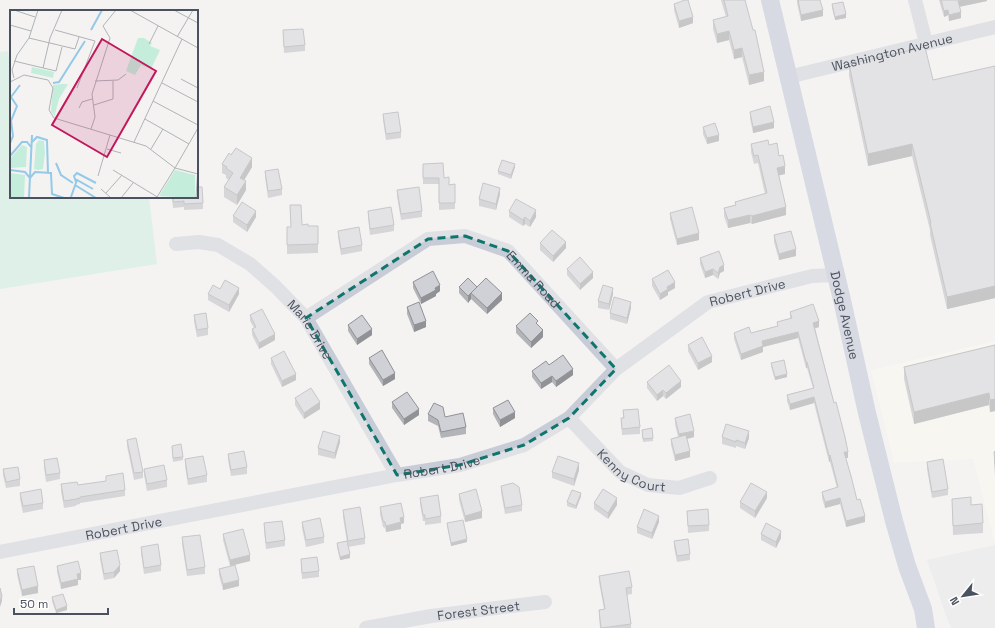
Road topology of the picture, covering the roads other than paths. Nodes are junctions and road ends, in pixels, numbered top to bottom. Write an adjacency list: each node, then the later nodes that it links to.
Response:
1 (770, 0): 5 (main road, Dodge Avenue)
2 (915, 0): 4 (street)
3 (995, 27): 4 (street, Washington Avenue)
4 (926, 43): 5 (street, Washington Avenue)
5 (788, 77): 7 (main road, Dodge Avenue)
6 (176, 244): 8 (street, Marie Drive)
7 (835, 275): 9 (street, Robert Drive); 16 (main road, Dodge Avenue)
8 (306, 318): 9 (street, Emma Road); 11 (street, Marie Drive)
9 (616, 369): 10 (street, Robert Drive)
10 (569, 418): 11 (street, Robert Drive); 12 (street, Kenny Court)
11 (397, 475): 13 (street, Robert Drive)
12 (710, 478)
13 (0, 552)
14 (545, 602): 15 (street, Forest Street)
15 (366, 628)
16 (926, 628)

